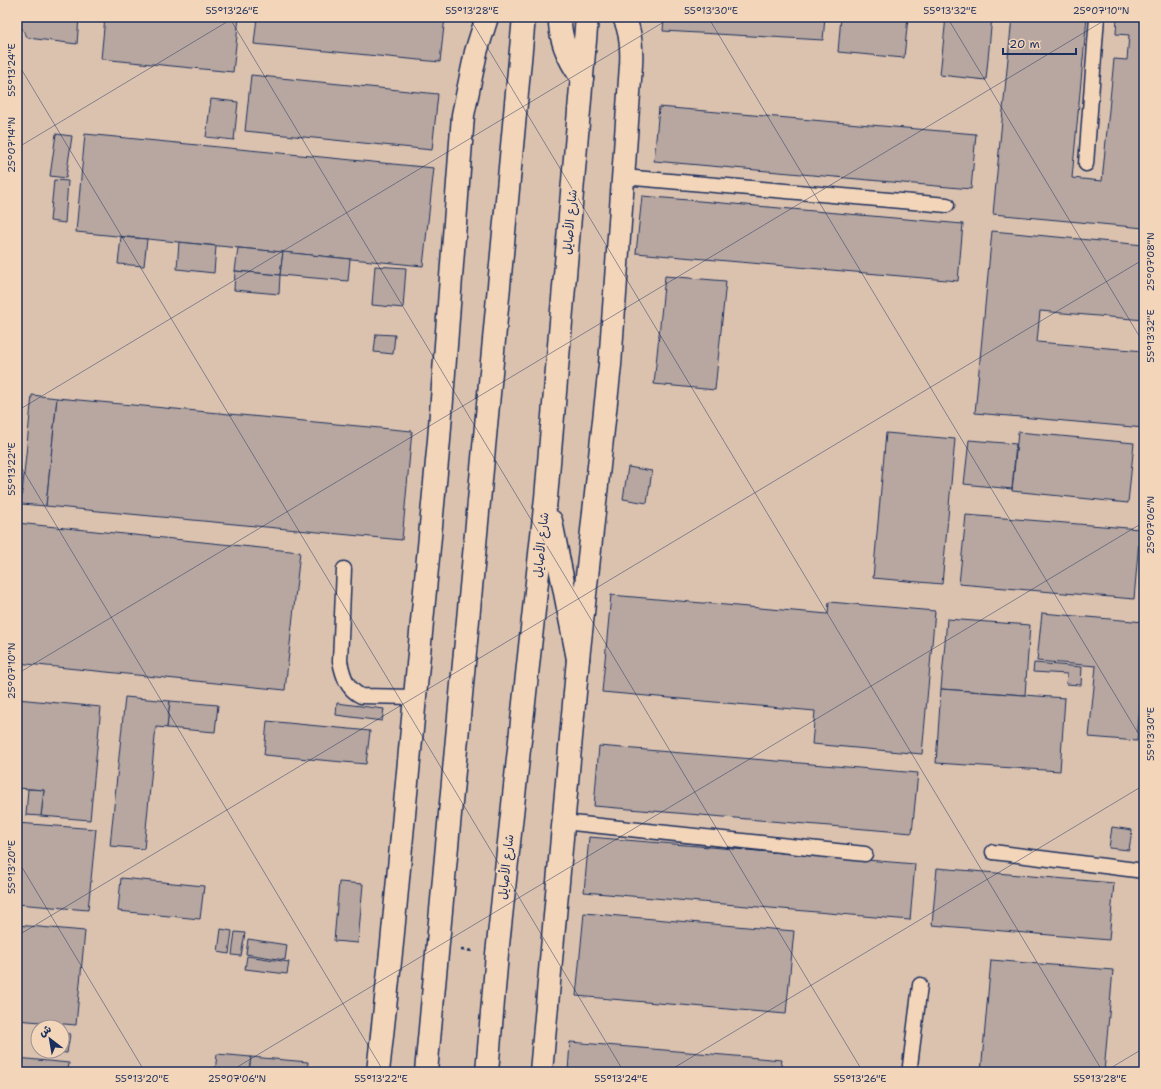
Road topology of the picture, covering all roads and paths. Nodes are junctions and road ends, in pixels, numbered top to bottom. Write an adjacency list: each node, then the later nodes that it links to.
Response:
1 (487, 17): 14 (main road)
2 (524, 17): 21 (main road)
3 (560, 17): 7 (main road)
4 (587, 17): 7 (main road, شارع الأصايل)
5 (624, 17): 9 (main road)
6 (1097, 17): 8 (lane)
7 (582, 78): 11 (main road, شارع الأصايل)
8 (1086, 164)
9 (623, 177): 10 (lane); 13 (main road)
10 (947, 205)
11 (546, 498): 13 (main road); 22 (main road, شارع الأصايل)
12 (344, 569): 14 (lane)
13 (578, 659): 15 (main road)
14 (416, 697): 20 (main road)
15 (563, 822): 17 (lane); 23 (main road)
16 (992, 852): 18 (lane)
17 (865, 854)
18 (1144, 870)
19 (920, 985): 24 (lane)
20 (378, 1072)
21 (426, 1072)
22 (487, 1072)
23 (541, 1072)
24 (914, 1072)

